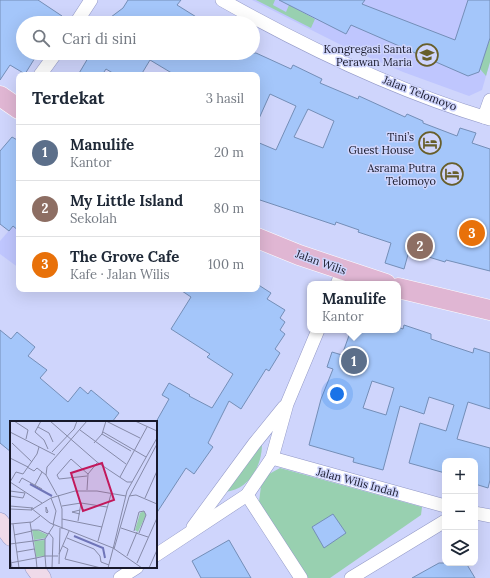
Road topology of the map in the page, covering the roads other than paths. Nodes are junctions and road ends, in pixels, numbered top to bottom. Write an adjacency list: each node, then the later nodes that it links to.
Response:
1 (91, 0): 3 (street)
2 (222, 0): 4 (street, Jalan Telomoyo)
3 (81, 16)
4 (250, 16)
5 (260, 22): 11 (street, Jalan Telomoyo)
6 (51, 60): 7 (street)
7 (42, 72)
8 (0, 96): 10 (main road)
9 (490, 100): 11 (street)
10 (16, 106)
11 (487, 118)
12 (260, 239): 13 (main road, Jalan Wilis)
13 (340, 277): 14 (main road, Jalan Wilis)
14 (366, 281)
15 (401, 289): 16 (main road)
16 (490, 310)
17 (317, 333): 18 (street)
18 (287, 404): 19 (street); 26 (street)
19 (272, 458): 20 (street); 21 (street, Jalan Wilis Indah)
20 (247, 495): 26 (street); 33 (street)
21 (442, 505)
22 (478, 514): 23 (street)
23 (490, 516)
24 (0, 522): 27 (main road)
25 (442, 523): 34 (street)
26 (189, 533): 28 (street)
27 (10, 536)
28 (157, 554)
29 (35, 568): 31 (main road)
30 (135, 568): 32 (street)
31 (42, 578)
32 (120, 578)
33 (301, 578)
34 (351, 578)

